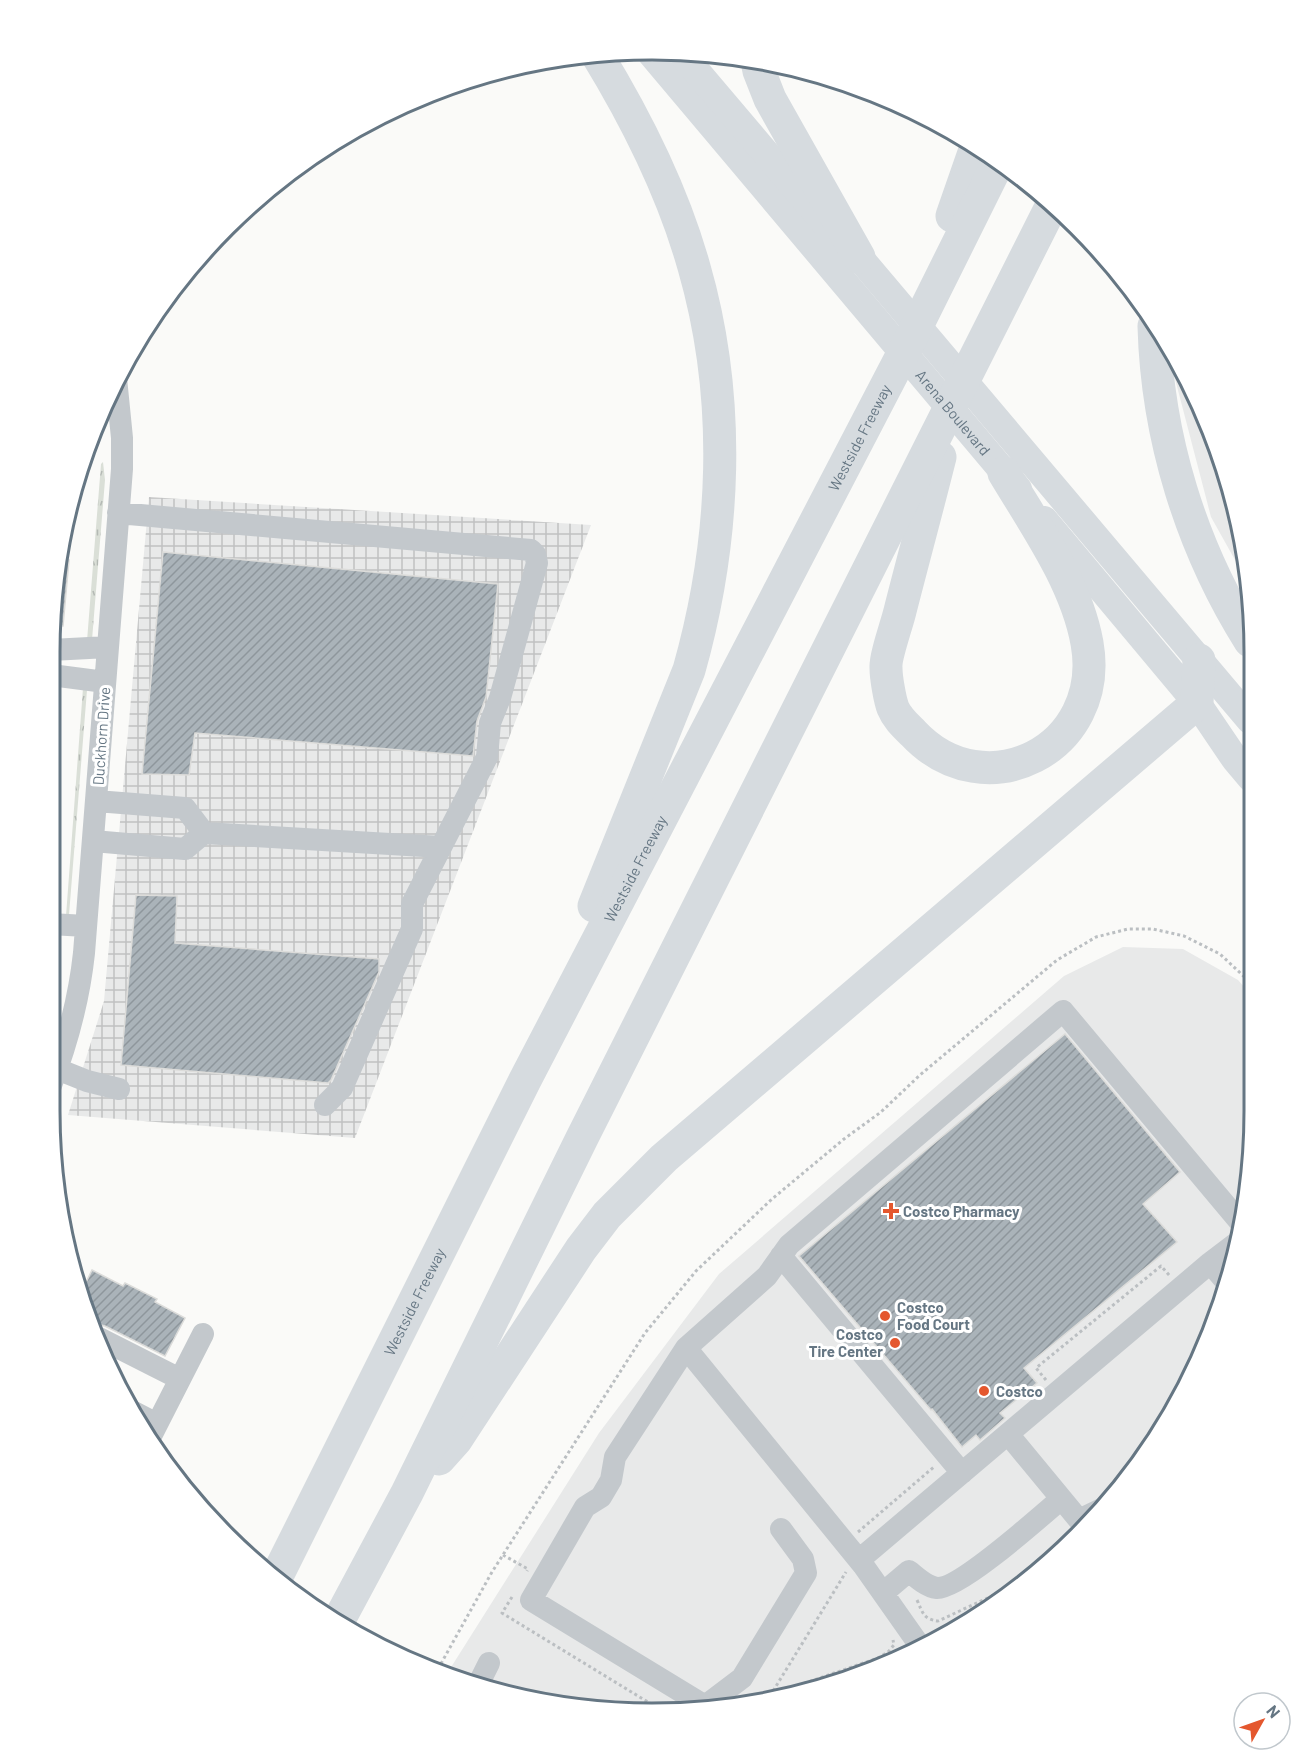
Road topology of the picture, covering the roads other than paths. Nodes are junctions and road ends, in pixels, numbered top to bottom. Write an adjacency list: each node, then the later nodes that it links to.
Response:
1 (658, 60): 8 (main road, Arena Boulevard)
2 (688, 61): 8 (main road, Arena Boulevard)
3 (601, 62): 32 (highway)
4 (759, 70): 8 (highway)
5 (973, 155): 10 (highway)
6 (995, 170): 10 (highway, Westside Freeway)
7 (1048, 213): 11 (highway)
8 (852, 270): 13 (main road, Arena Boulevard)
9 (1154, 339): 15 (highway)
10 (910, 340): 32 (highway, Westside Freeway)
11 (957, 394): 13 (highway); 47 (highway)
12 (118, 397): 14 (street, Duckhorn Drive)
13 (1012, 460): 18 (main road, Arena Boulevard); 21 (main road, Arena Boulevard)
14 (118, 513): 16 (street, Duckhorn Drive); 27 (street)
15 (1243, 631)
16 (108, 647): 17 (street); 20 (street, Duckhorn Drive)
17 (60, 650)
18 (1199, 660): 21 (highway); 22 (main road, Arena Boulevard)
19 (60, 676): 20 (street)
20 (105, 682): 24 (street, Duckhorn Drive)
21 (1197, 703): 23 (main road, Arena Boulevard); 47 (highway)
22 (1244, 713)
23 (1244, 770)
24 (96, 801): 25 (street); 26 (street, Duckhorn Drive)
25 (204, 833): 26 (street); 27 (street)
26 (93, 841): 29 (street, Duckhorn Drive)
27 (441, 848): 34 (street)
28 (60, 925): 29 (street)
29 (86, 926): 30 (street, Duckhorn Drive)
30 (60, 1062)
31 (60, 1079): 33 (street)
32 (525, 1080): 52 (highway, Westside Freeway)
33 (119, 1089)
34 (325, 1105)
35 (1235, 1216): 37 (street)
36 (1227, 1250): 38 (street)
37 (781, 1256): 42 (street); 46 (street)
38 (1210, 1263): 39 (street); 45 (street)
39 (1221, 1275)
40 (203, 1334): 43 (street)
41 (107, 1342): 43 (street)
42 (686, 1348): 51 (street); 57 (street)
43 (180, 1379): 44 (street)
44 (154, 1430)
45 (1008, 1434): 46 (street); 48 (street)
46 (962, 1473): 51 (street)
47 (407, 1493): 54 (highway)
48 (1061, 1498): 49 (street); 53 (street)
49 (1081, 1519)
50 (781, 1529): 56 (street)
51 (856, 1570): 53 (street)
52 (280, 1571)
53 (883, 1593): 55 (street)
54 (342, 1615)
55 (916, 1641)
56 (718, 1699)
57 (697, 1701)

